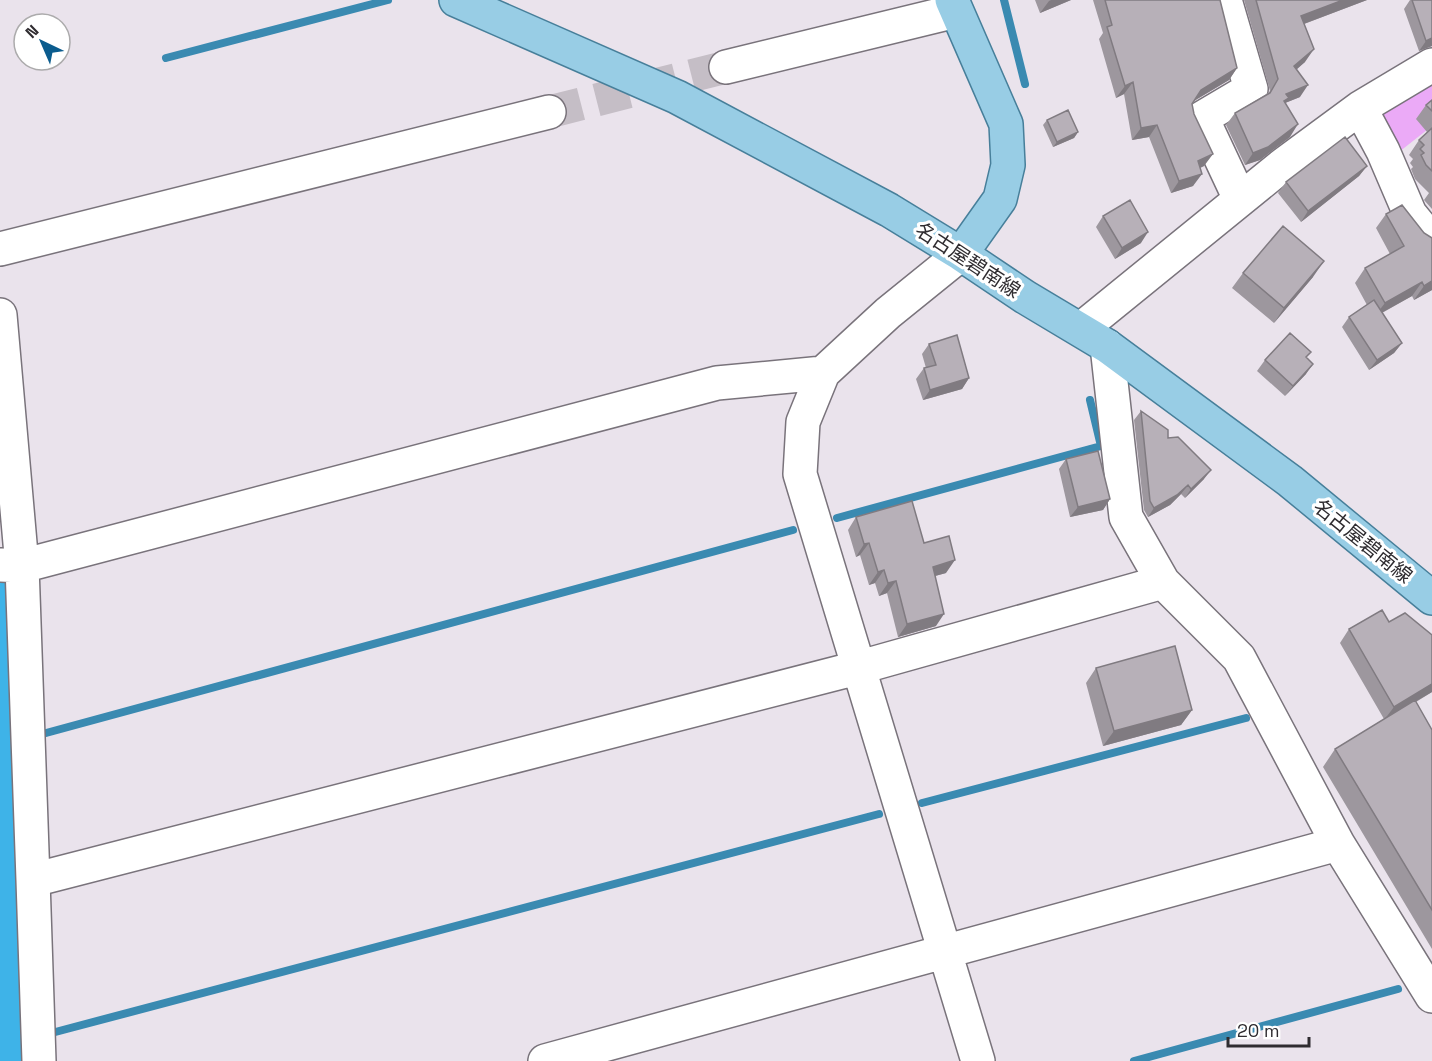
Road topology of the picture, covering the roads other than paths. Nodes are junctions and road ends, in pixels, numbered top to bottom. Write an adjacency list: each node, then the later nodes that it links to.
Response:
1 (456, 0): 11 (main road, 名古屋碧南線)
2 (1225, 0): 8 (street)
3 (954, 5): 5 (street); 11 (main road)
4 (1432, 65): 6 (street)
5 (726, 68)
6 (1360, 108): 8 (street); 9 (street)
7 (549, 112): 10 (street)
8 (1240, 199): 13 (street)
9 (1432, 237)
10 (0, 249)
11 (962, 254): 13 (main road, 名古屋碧南線); 14 (street)
12 (0, 315): 15 (street)
13 (1094, 338): 16 (street); 17 (main road, 名古屋碧南線)
14 (823, 373): 15 (street); 18 (street)
15 (14, 566): 20 (street)
16 (1162, 582): 18 (street); 19 (street)
17 (1432, 598)
18 (857, 668): 20 (street); 21 (street)
19 (1338, 844): 21 (street); 22 (street)
20 (33, 880): 23 (street)
21 (945, 953): 24 (street); 25 (street)
22 (1432, 996)
23 (39, 1058)
24 (545, 1061)
25 (978, 1061)

